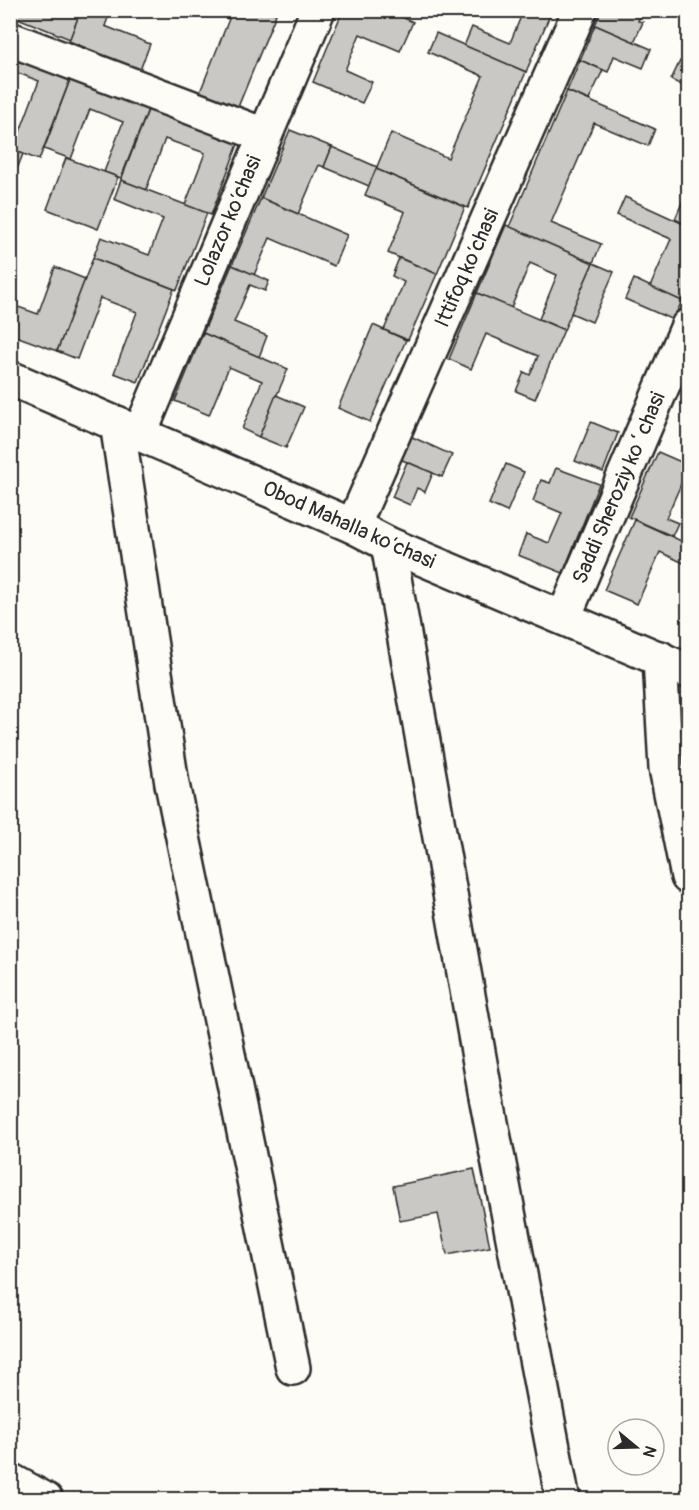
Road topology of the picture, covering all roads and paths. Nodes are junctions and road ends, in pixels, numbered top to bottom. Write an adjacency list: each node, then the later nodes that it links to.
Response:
1 (318, 10): 4 (street, Lolazor ko‘chasi)
2 (580, 10): 8 (street, Ittifoq ko‘chasi)
3 (10, 39): 4 (street)
4 (264, 135): 7 (street, Lolazor ko‘chasi)
5 (688, 326): 10 (street, Saddi Sheroziy koʻchasi)
6 (10, 378): 7 (street, Obod Mahalla ko‘chasi)
7 (129, 428): 8 (street, Obod Mahalla ko‘chasi); 13 (street)
8 (353, 526): 9 (street, Obod Mahalla ko‘chasi)
9 (388, 544): 10 (street, Obod Mahalla ko‘chasi); 16 (street)
10 (564, 617): 11 (street, Obod Mahalla ko‘chasi)
11 (674, 665): 12 (street)
12 (688, 877)
13 (294, 1368)
14 (10, 1480): 15 (street)
15 (46, 1500)
16 (563, 1500)

